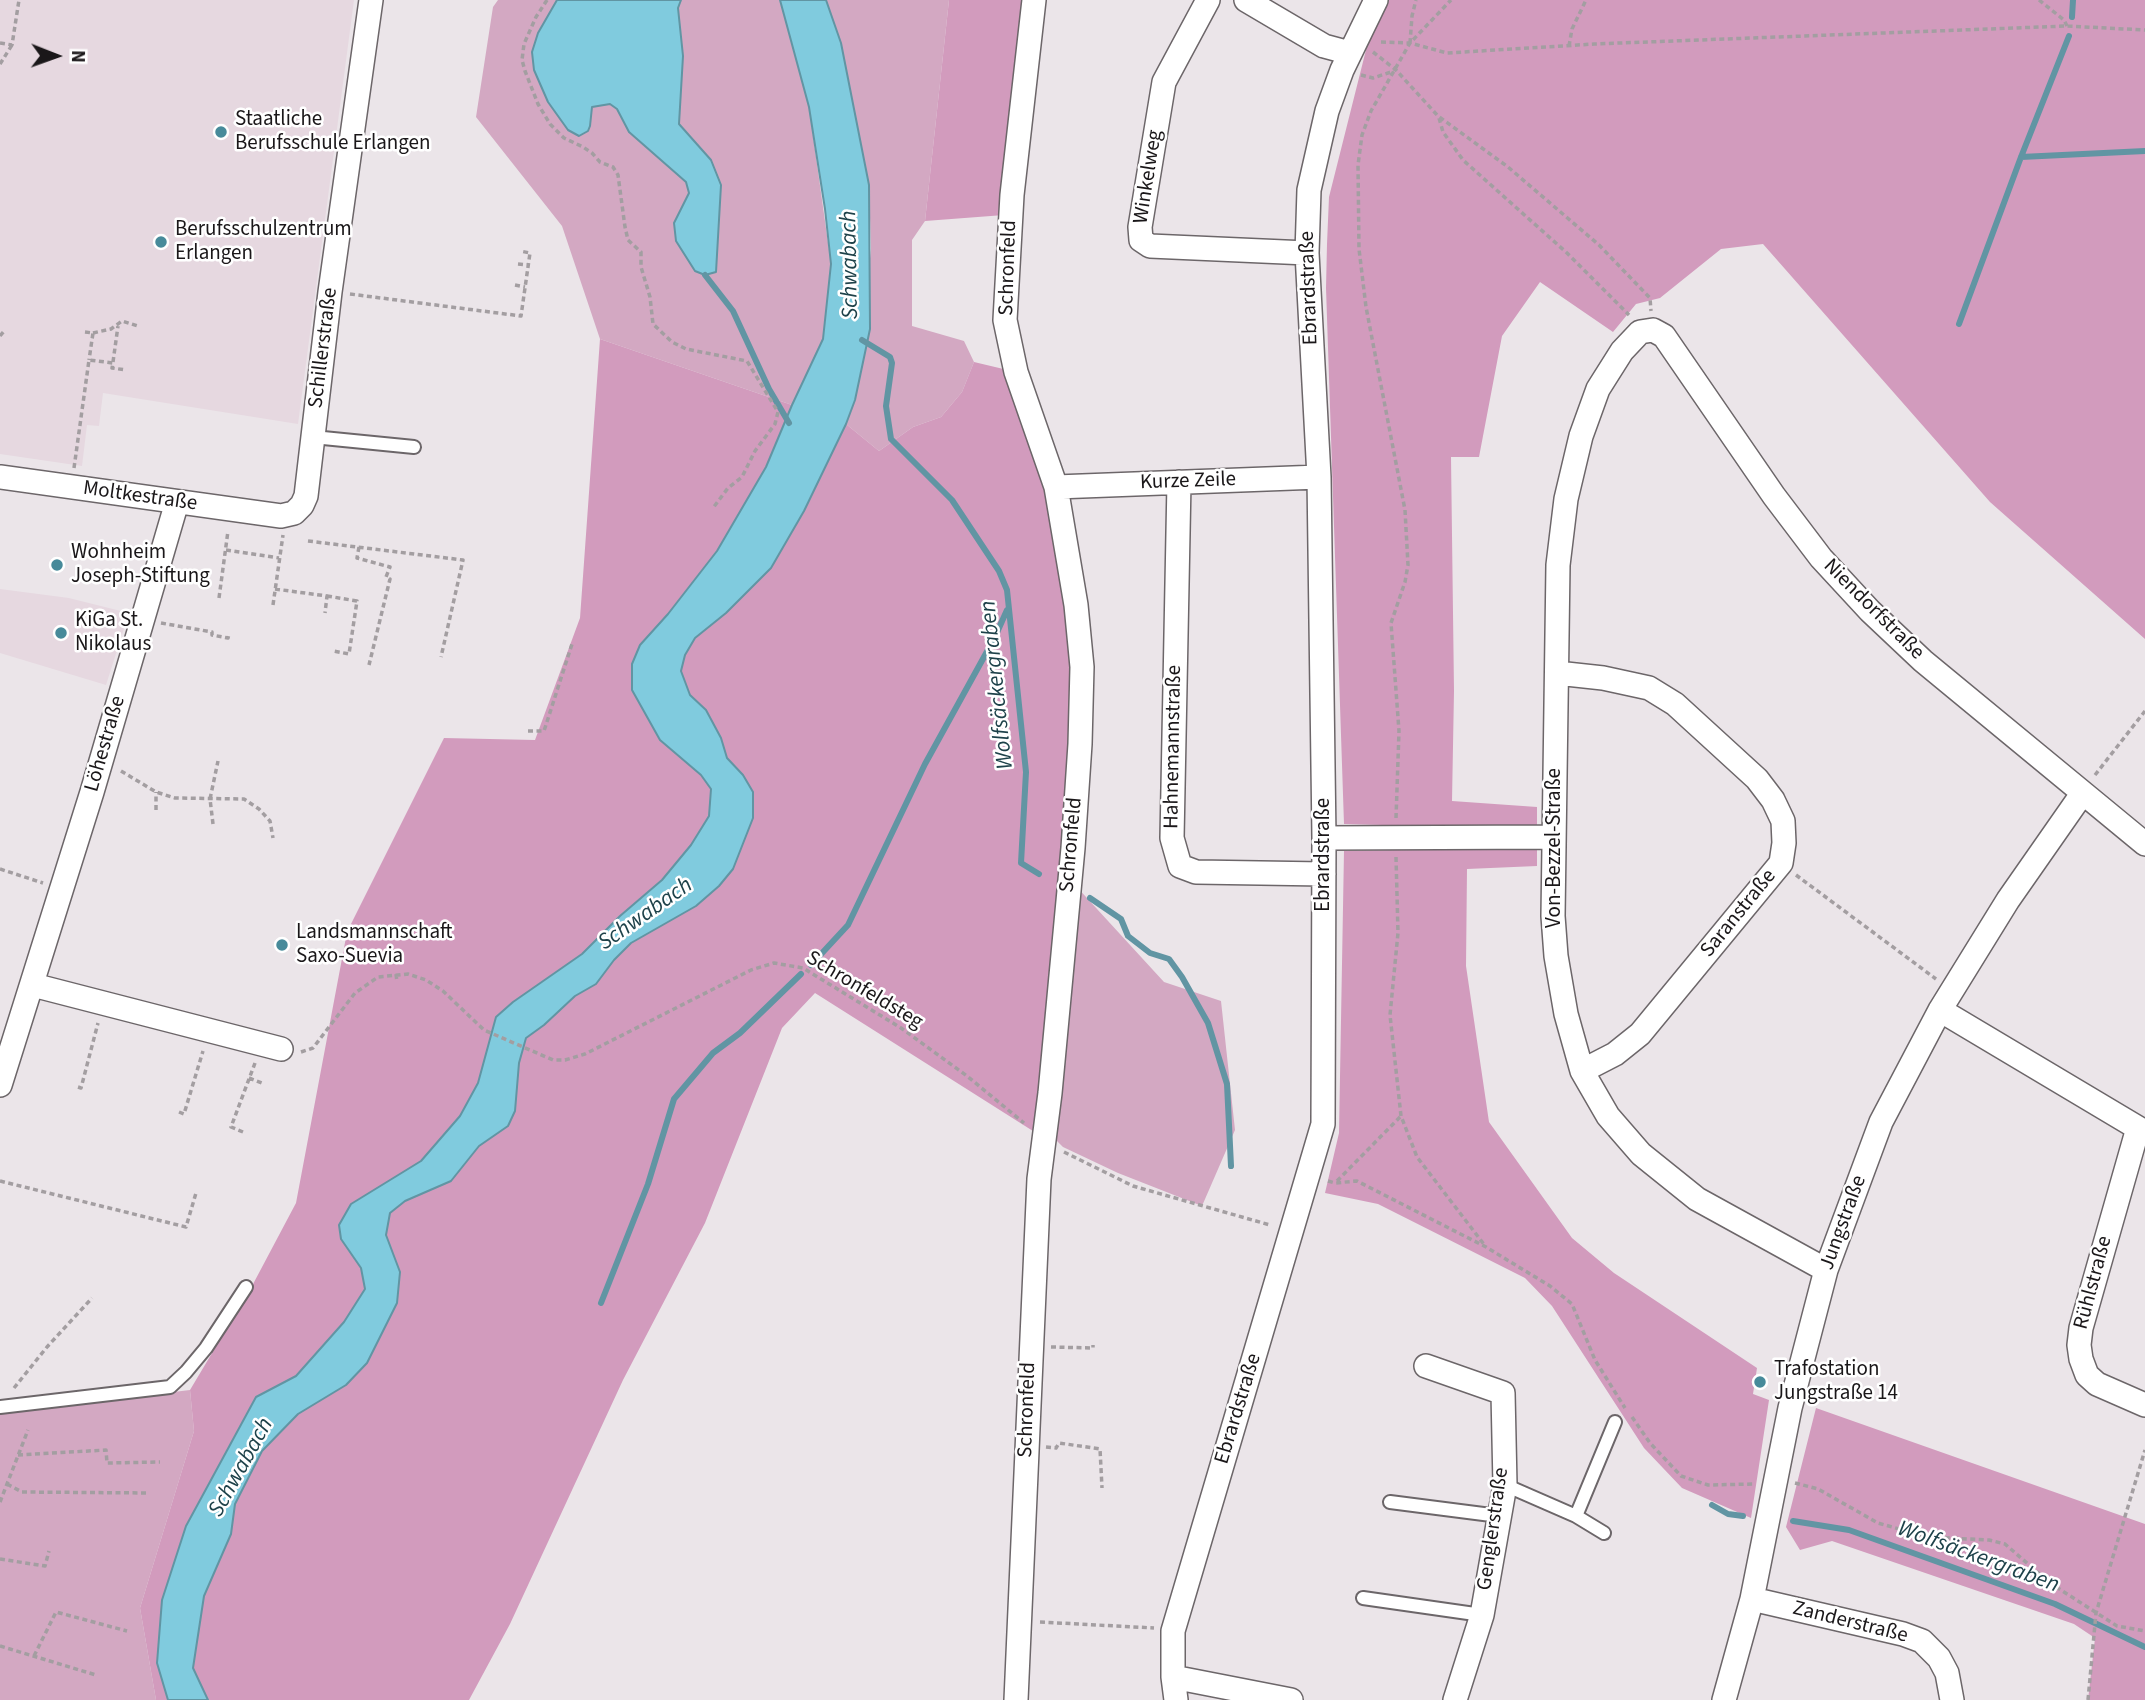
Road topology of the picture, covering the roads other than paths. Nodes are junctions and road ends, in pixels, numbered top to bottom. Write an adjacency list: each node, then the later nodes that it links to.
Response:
1 (371, 0): 9 (street, Schillerstraße)
2 (1034, 0): 14 (street, Schronfeld)
3 (1208, 0): 7 (street, Winkelweg)
4 (1246, 0): 6 (street)
5 (1376, 0): 6 (street, Ebrardstraße)
6 (1346, 62): 7 (street, Ebrardstraße)
7 (1307, 253): 12 (street, Ebrardstraße)
8 (1653, 330): 17 (street, Von-Bezzel-Straße); 18 (street, Niendorfstraße)
9 (313, 437): 10 (lane); 16 (street, Schillerstraße)
10 (414, 447)
11 (0, 477): 15 (street, Moltkestraße)
12 (1319, 477): 13 (street, Kurze Zeile); 20 (street, Ebrardstraße)
13 (1179, 482): 14 (street, Kurze Zeile); 22 (street, Hahnemannstraße)
14 (1056, 487): 44 (street, Schronfeld)
15 (177, 502): 16 (street, Moltkestraße); 23 (street, Löhestraße)
16 (281, 516)
17 (1557, 673): 19 (street, Von-Bezzel-Straße); 26 (street, Saranstraße)
18 (2082, 794): 21 (street, Niendorfstraße); 24 (street, Jungstraße)
19 (1554, 837): 20 (street); 26 (street, Von-Bezzel-Straße)
20 (1324, 838): 22 (street, Ebrardstraße)
21 (2145, 844)
22 (1324, 874): 43 (street, Ebrardstraße)
23 (33, 985): 25 (street); 27 (street, Löhestraße)
24 (1945, 1000): 28 (street, Rühlstraße); 29 (street, Jungstraße)
25 (271, 1047)
26 (1583, 1071): 29 (street, Von-Bezzel-Straße)
27 (1, 1081)
28 (2141, 1130): 33 (street, Rühlstraße)
29 (1826, 1270): 41 (street, Jungstraße)
30 (246, 1287): 32 (lane)
31 (1426, 1366): 35 (street, Genglerstraße)
32 (4, 1402)
33 (2145, 1405)
34 (1615, 1422): 38 (lane)
35 (1505, 1485): 37 (street, Genglerstraße); 38 (lane)
36 (1390, 1502): 37 (lane)
37 (1499, 1516): 42 (street, Genglerstraße)
38 (1576, 1516): 39 (lane)
39 (1604, 1533)
40 (1363, 1598): 42 (lane)
41 (1752, 1599): 47 (street, Jungstraße); 48 (street, Zanderstraße)
42 (1482, 1615): 46 (street, Genglerstraße)
43 (1174, 1689): 45 (street)
44 (1016, 1700)
45 (1291, 1700)
46 (1455, 1700)
47 (1724, 1700)
48 (1952, 1700)

